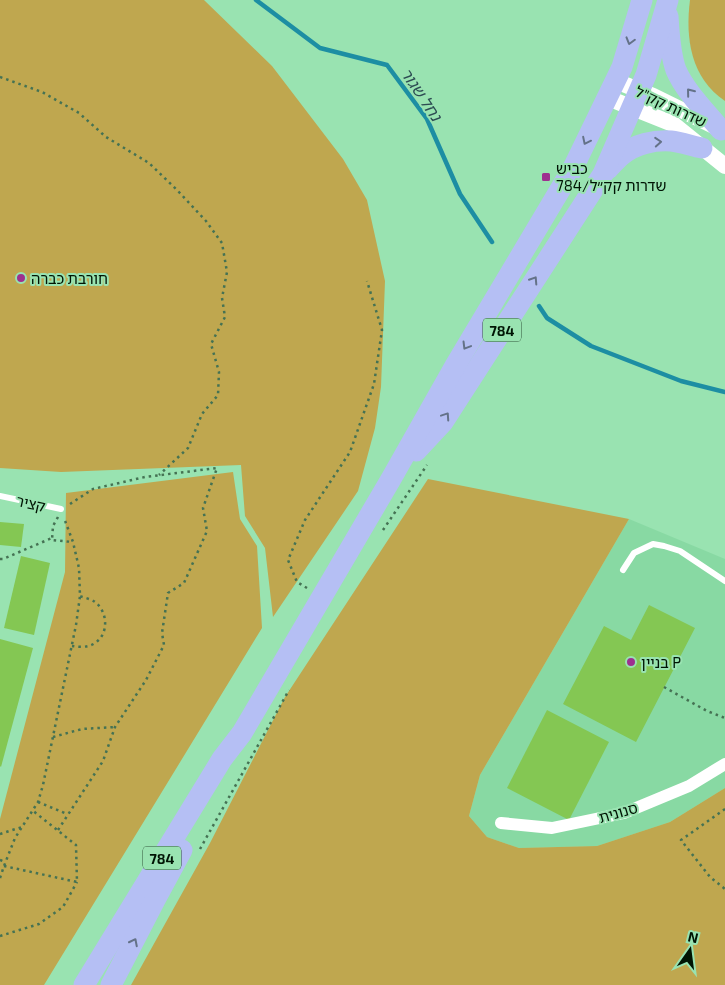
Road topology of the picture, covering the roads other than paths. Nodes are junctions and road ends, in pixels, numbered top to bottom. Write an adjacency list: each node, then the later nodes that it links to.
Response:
1 (642, 0): 3 (main road, 784, one-way to 3)
2 (668, 1): 4 (main road, 784); 5 (main road, one-way to 2)
3 (612, 89): 4 (street, שדרות קק"ל); 9 (main road, 784, one-way to 9)
4 (636, 99): 5 (street, שדרות קק"ל); 6 (street, שדרות קק"ל); 8 (main road, 784)
5 (723, 131)
6 (702, 148): 7 (street, שדרות קק"ל); 8 (main road, one-way to 6)
7 (725, 166)
8 (603, 174): 9 (main road, 784, one-way to 8)
9 (391, 479): 14 (main road, 784)
10 (0, 496): 11 (lane, קציר)
11 (61, 509)
12 (623, 570): 13 (lane)
13 (725, 581)
14 (242, 733): 17 (main road, 784); 18 (main road, one-way to 14)
15 (725, 764): 16 (street, סנונית)
16 (502, 823)
17 (84, 985)
18 (111, 985)

